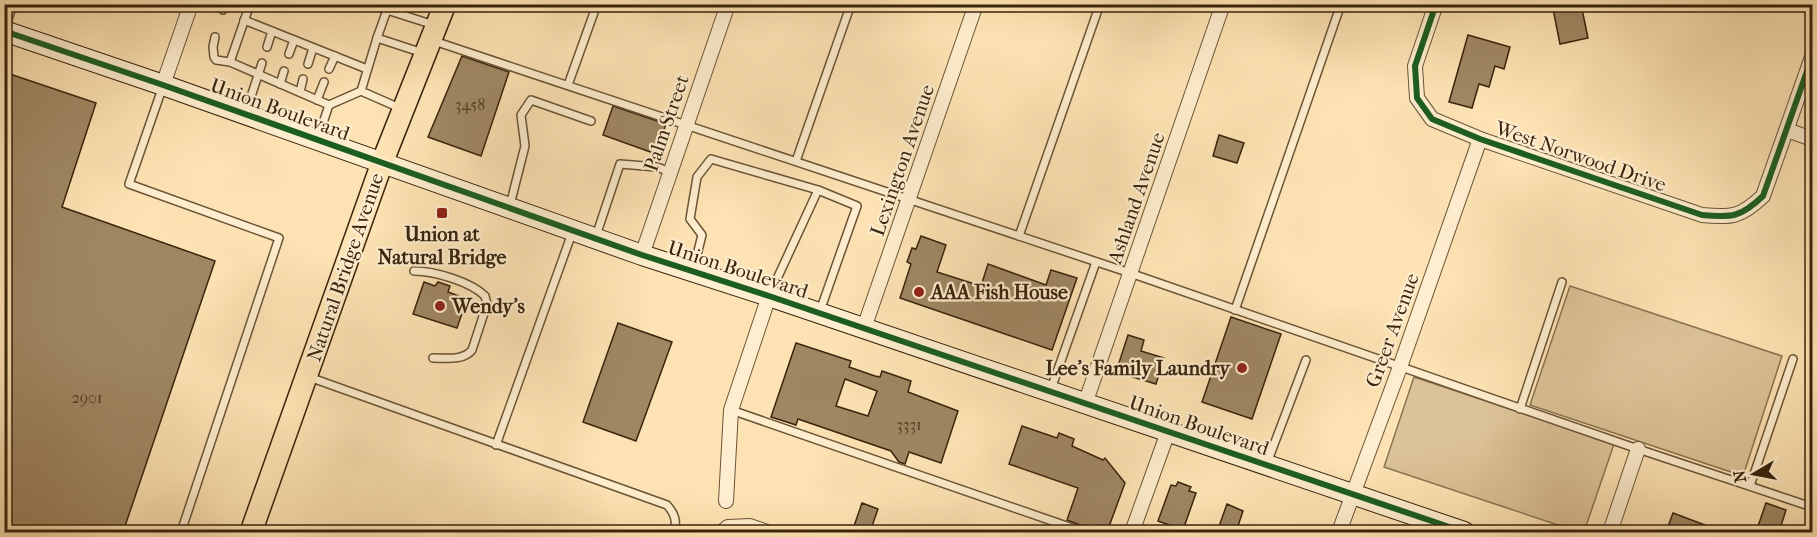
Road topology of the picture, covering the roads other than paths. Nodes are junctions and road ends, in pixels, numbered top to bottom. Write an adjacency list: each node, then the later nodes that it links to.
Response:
1 (13, 4): 17 (lane)
2 (192, 4): 37 (street)
3 (250, 4): 15 (lane)
4 (371, 4): 14 (lane)
5 (445, 4): 21 (main road, Natural Bridge Avenue)
6 (597, 4): 38 (lane)
7 (728, 4): 46 (street, Palm Street)
8 (850, 4): 51 (lane)
9 (976, 4): 55 (street, Lexington Avenue)
10 (1100, 4): 58 (lane)
11 (1223, 4): 64 (street, Ashland Avenue)
12 (1341, 4): 67 (lane)
13 (1436, 4): 48 (street, West Norwood Drive)
14 (387, 10): 19 (lane); 21 (lane)
15 (244, 20): 16 (lane); 27 (lane)
16 (272, 31): 20 (lane); 22 (lane)
17 (5, 32): 37 (main road, Union Boulevard)
18 (215, 37): 27 (lane)
19 (377, 38): 21 (lane); 31 (lane)
20 (294, 40): 23 (lane); 24 (lane)
21 (431, 40): 38 (lane); 43 (main road, Natural Bridge Avenue)
22 (267, 47)
23 (313, 48): 25 (lane); 29 (lane)
24 (290, 54)
25 (334, 56): 30 (lane); 31 (lane)
26 (1812, 57): 47 (street)
27 (230, 62): 33 (lane)
28 (262, 63): 33 (lane)
29 (308, 64)
30 (329, 69)
31 (367, 69): 39 (lane)
32 (284, 72): 36 (lane)
33 (259, 75): 36 (lane); 44 (lane)
34 (303, 79): 40 (lane)
35 (324, 82): 41 (lane)
36 (280, 84): 40 (lane)
37 (163, 85): 44 (main road, Union Boulevard); 88 (lane)
38 (568, 85): 46 (lane)
39 (361, 91): 42 (lane); 43 (lane)
40 (300, 92): 41 (lane)
41 (317, 100): 42 (lane)
42 (329, 105): 50 (lane)
43 (403, 110): 52 (main road, Natural Bridge Avenue)
44 (246, 115): 50 (main road, Union Boulevard)
45 (591, 121): 56 (lane)
46 (686, 124): 51 (lane); 53 (street, Palm Street)
47 (1787, 130): 48 (street, West Norwood Drive); 49 (street)
48 (1480, 139): 73 (street, Greer Avenue)
49 (1812, 139)
50 (317, 140): 52 (main road, Union Boulevard)
51 (796, 161): 55 (lane)
52 (382, 163): 56 (main road, Union Boulevard); 74 (main road, Natural Bridge Avenue)
53 (670, 172): 59 (lane); 60 (street, Palm Street)
54 (818, 190): 63 (lane); 66 (lane); 68 (lane)
55 (909, 199): 58 (lane); 69 (street, Lexington Avenue)
56 (509, 208): 57 (main road, Union Boulevard)
57 (573, 231): 59 (main road, Union Boulevard); 80 (lane)
58 (1019, 236): 61 (lane)
59 (595, 238): 60 (main road, Union Boulevard)
60 (642, 255): 63 (main road, Union Boulevard)
61 (1096, 262): 64 (lane); 75 (lane)
62 (414, 271): 70 (lane)
63 (693, 272): 66 (main road, Union Boulevard)
64 (1130, 273): 67 (lane); 76 (street, Ashland Avenue)
65 (1562, 282): 77 (lane)
66 (769, 296): 68 (main road, Union Boulevard); 78 (street)
67 (1235, 310): 73 (lane)
68 (819, 313): 69 (main road, Union Boulevard)
69 (864, 328): 75 (main road, Union Boulevard)
70 (433, 358)
71 (1793, 359): 83 (lane)
72 (1306, 360): 82 (lane)
73 (1400, 368): 77 (lane); 84 (street, Greer Avenue)
74 (307, 376): 80 (lane); 89 (main road, Natural Bridge Avenue)
75 (1050, 392): 76 (main road, Union Boulevard)
76 (1085, 404): 79 (main road, Union Boulevard)
77 (1520, 408): 81 (lane)
78 (731, 410): 85 (street); 92 (lane)
79 (1168, 432): 82 (main road, Union Boulevard); 93 (street)
80 (496, 444): 90 (lane)
81 (1638, 449): 83 (lane); 96 (street)
82 (1266, 465): 84 (main road, Union Boulevard)
83 (1750, 486): 86 (lane)
84 (1352, 495): 94 (street, Greer Avenue); 95 (main road, Union Boulevard)
85 (726, 501)
86 (1812, 507)
87 (725, 530): 91 (street)
88 (181, 532)
89 (251, 532)
90 (674, 532)
91 (767, 532)
92 (1084, 532)
93 (1132, 532)
94 (1339, 532)
95 (1464, 532)
96 (1610, 532)

